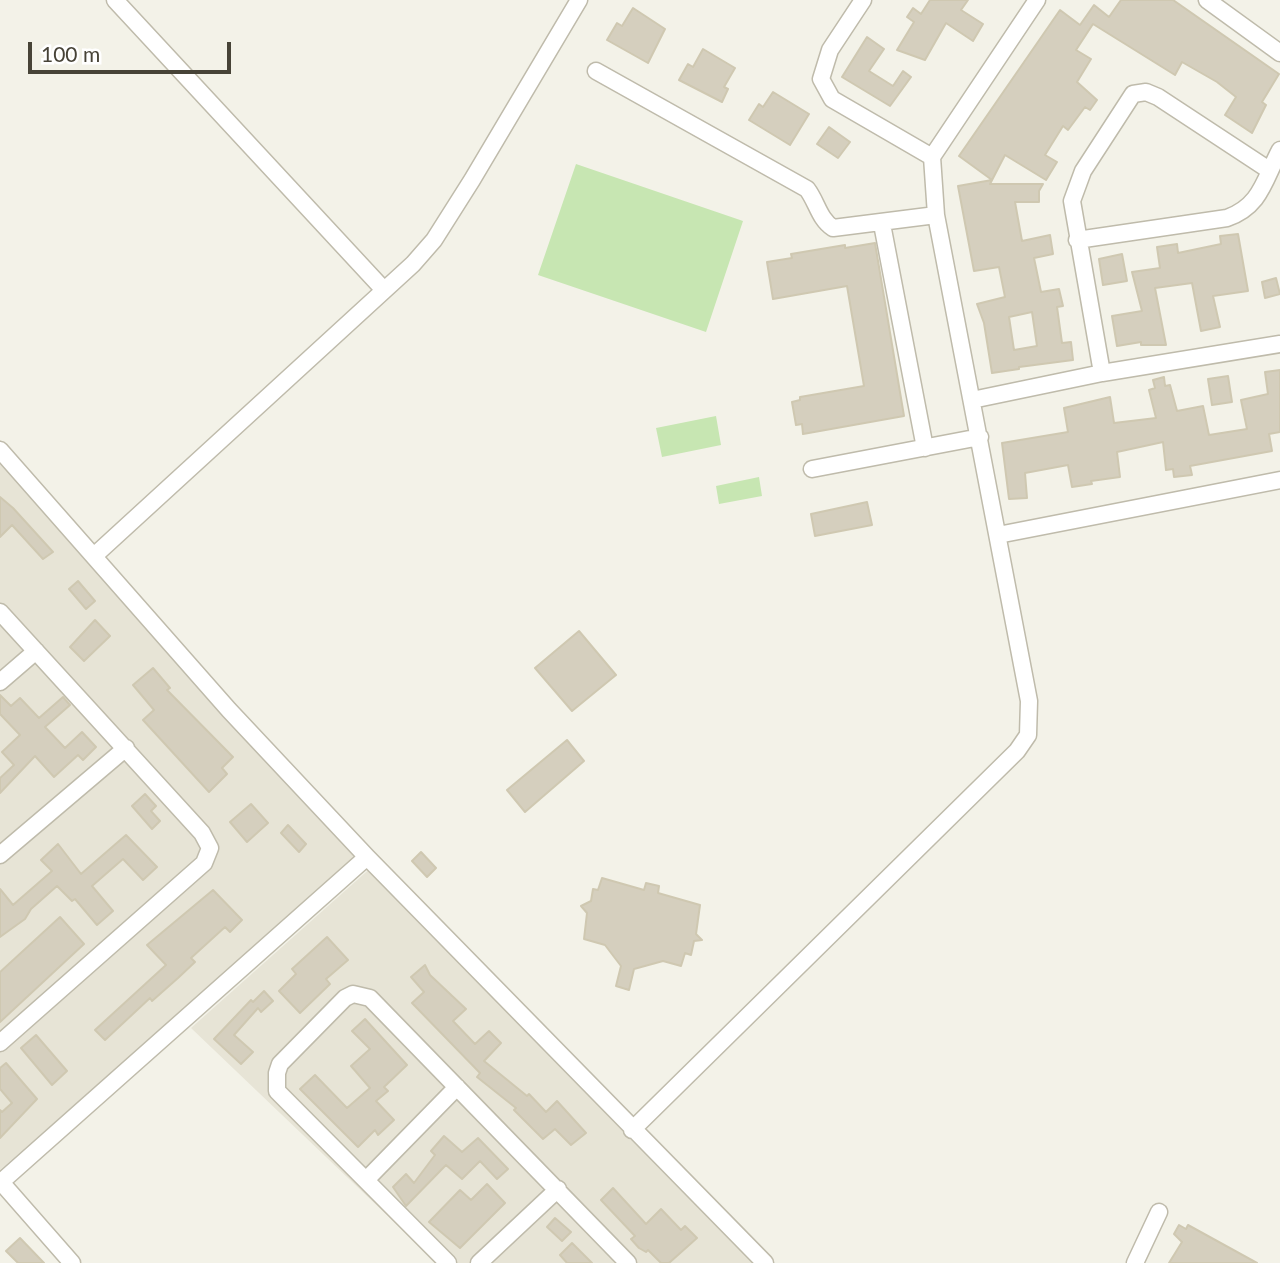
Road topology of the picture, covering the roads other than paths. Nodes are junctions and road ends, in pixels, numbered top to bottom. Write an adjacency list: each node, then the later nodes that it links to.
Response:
1 (115, 0): 14 (street)
2 (579, 0): 14 (street)
3 (863, 0): 9 (street)
4 (1037, 0): 9 (street)
5 (1207, 0): 6 (street)
6 (1280, 53)
7 (596, 71): 12 (street)
8 (1280, 150): 10 (street)
9 (932, 157): 11 (street)
10 (1269, 170): 13 (street); 13 (street)
11 (936, 215): 12 (street); 17 (street)
12 (882, 223): 19 (street)
13 (1077, 240): 16 (street)
14 (384, 290): 24 (street)
15 (1280, 344): 16 (street)
16 (1102, 373): 17 (street)
17 (972, 400): 18 (street)
18 (979, 438): 19 (street); 23 (street)
19 (925, 448): 21 (street)
20 (0, 450): 24 (street)
21 (812, 469)
22 (1280, 480): 23 (street)
23 (998, 535): 33 (street)
24 (94, 556): 30 (street)
25 (0, 612): 26 (street)
26 (36, 651): 27 (street); 28 (street)
27 (0, 682)
28 (126, 748): 29 (street); 31 (street)
29 (0, 855)
30 (367, 857): 33 (street); 35 (street)
31 (0, 1043)
32 (457, 1087): 34 (street); 34 (street); 36 (street)
33 (632, 1130): 42 (street)
34 (366, 1180): 39 (street)
35 (1, 1182): 38 (street)
36 (558, 1189): 40 (street); 41 (street)
37 (1159, 1212): 43 (street)
38 (72, 1263)
39 (448, 1263)
40 (479, 1263)
41 (628, 1263)
42 (765, 1263)
43 (1135, 1263)

